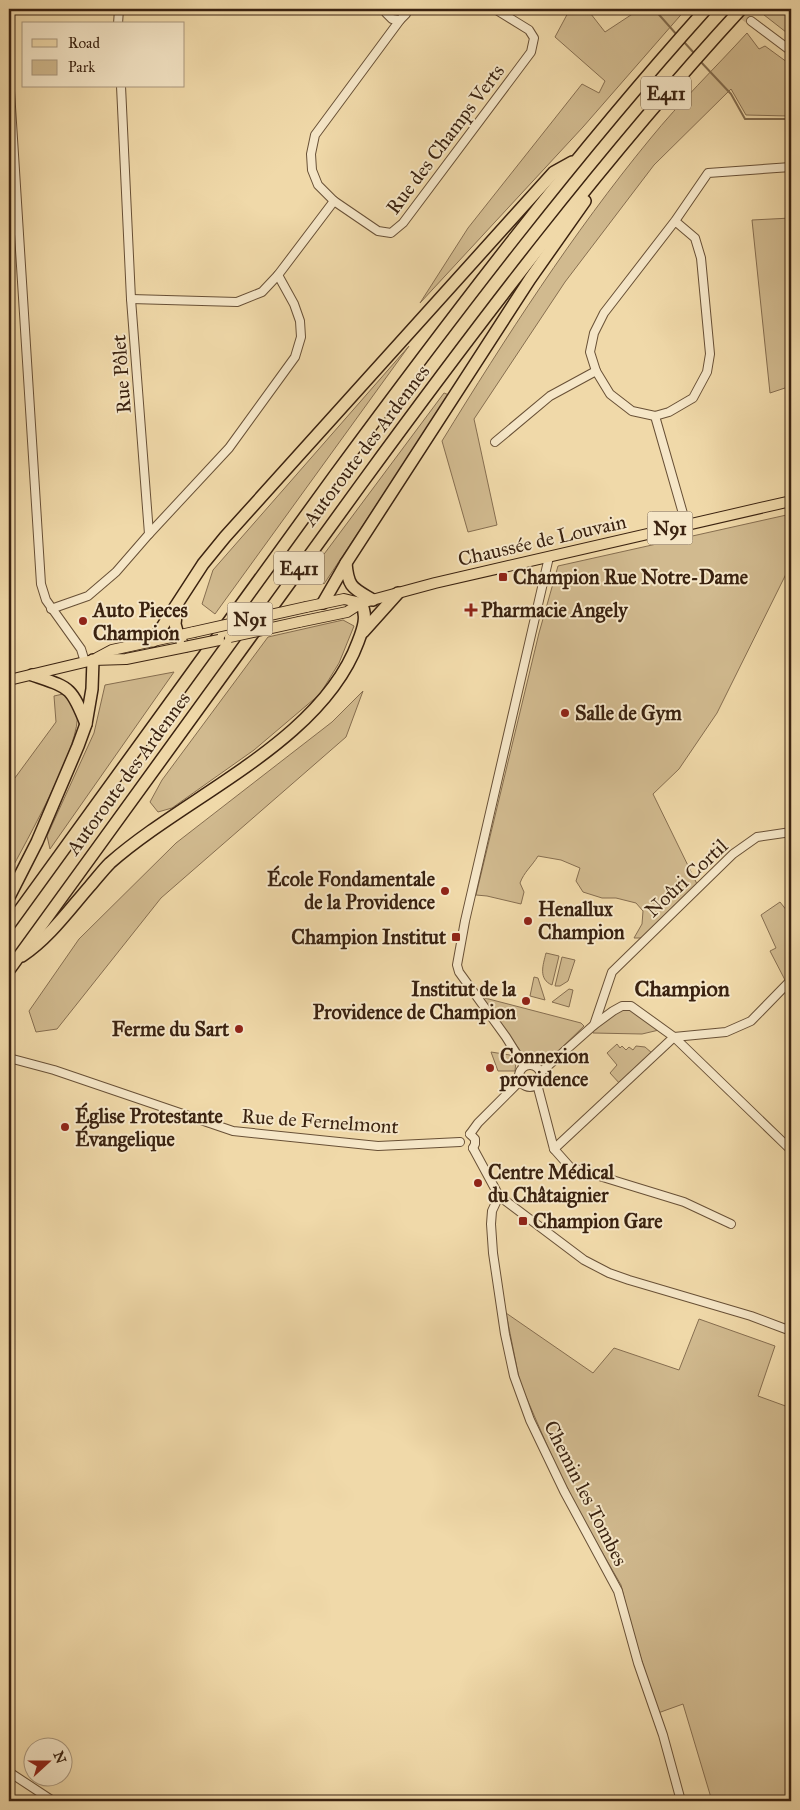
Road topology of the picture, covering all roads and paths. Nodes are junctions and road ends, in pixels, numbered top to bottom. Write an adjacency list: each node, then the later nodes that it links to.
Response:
1 (119, 9): 9 (street)
2 (386, 9): 7 (street)
3 (406, 9): 7 (street)
4 (496, 9): 16 (street, Rue des Champs Verts)
5 (706, 9): 13 (highway, Autoroute des Ardennes / E411)
6 (741, 9): 15 (highway, Autoroute des Ardennes / E411)
7 (400, 20): 16 (street)
8 (750, 21): 10 (street)
9 (118, 22)
10 (791, 51)
11 (9, 75): 33 (street)
12 (121, 88): 19 (street, Rue Pôlet)
13 (578, 158): 32 (highway); 45 (highway, Autoroute des Ardennes / E411)
14 (791, 168): 17 (street)
15 (593, 181): 27 (highway); 46 (highway, Autoroute des Ardennes / E411)
16 (334, 201): 18 (street)
17 (675, 221): 20 (street); 21 (street)
18 (278, 275): 19 (street); 25 (street)
19 (131, 299): 25 (street, Rue Pôlet)
20 (596, 371): 21 (street); 22 (street)
21 (655, 416): 24 (street)
22 (495, 442)
23 (791, 501): 24 (main road, Chaussée de Louvain / N91)
24 (686, 524): 26 (main road, Chaussée de Louvain / N91)
25 (149, 534): 33 (street)
26 (549, 557): 28 (main road, Chaussée de Louvain / N91); 51 (street)
27 (346, 563): 29 (highway); 30 (highway)
28 (398, 593): 29 (main road, Chaussée de Louvain / N91); 36 (highway)
29 (373, 600): 31 (main road, Chaussée de Louvain / N91)
30 (323, 603): 31 (main road, Chaussée de Louvain / N91); 34 (main road); 35 (main road, Chaussée de Louvain / N91, bridge)
31 (361, 603): 34 (main road, Chaussée de Louvain / N91); 36 (highway)
32 (177, 605): 35 (highway); 37 (highway)
33 (51, 609): 39 (street)
34 (299, 622): 38 (main road, Chaussée de Louvain / N91, bridge)
35 (178, 634): 37 (main road, Chaussée de Louvain / N91); 38 (main road)
36 (362, 634): 46 (highway)
37 (153, 641): 39 (main road, Chaussée de Louvain / N91)
38 (185, 647): 39 (main road, Chaussée de Louvain / N91)
39 (89, 661): 40 (main road, Chaussée de Louvain / N91); 42 (highway)
40 (32, 675): 41 (main road, Chaussée de Louvain / N91); 42 (highway)
41 (9, 680)
42 (86, 724): 44 (highway)
43 (791, 832): 48 (street, Noûri Cortil)
44 (9, 897)
45 (9, 925)
46 (12, 966)
47 (791, 980): 49 (street)
48 (594, 1025): 49 (street); 52 (street)
49 (674, 1037): 58 (street); 59 (street)
50 (10, 1058): 56 (street, Rue de Fernelmont)
51 (524, 1066): 52 (street); 53 (street)
52 (541, 1072): 54 (street)
53 (520, 1081): 54 (street); 55 (street)
54 (537, 1084): 58 (street)
55 (470, 1134): 56 (street); 57 (street)
56 (460, 1142): 57 (street, Rue de Fernelmont)
57 (472, 1148): 60 (street)
58 (554, 1149): 61 (street)
59 (791, 1150)
60 (499, 1196): 62 (street); 65 (street, Chemin les Tombes)
61 (731, 1224)
62 (791, 1331)
63 (9, 1772): 64 (street)
64 (53, 1801)
65 (681, 1801)

